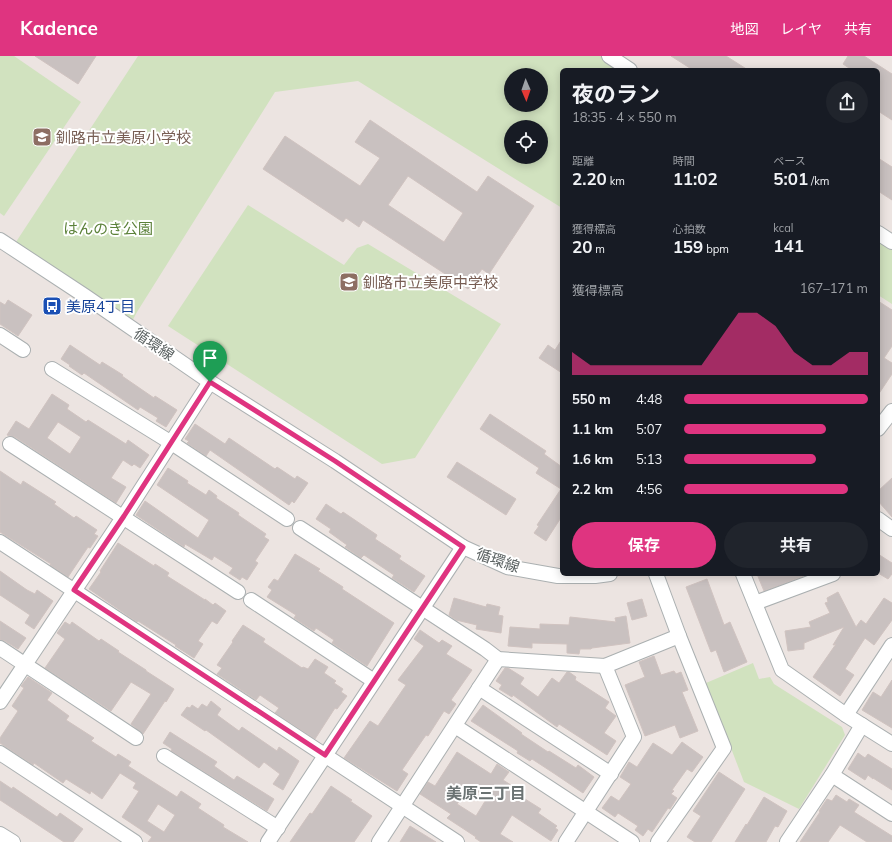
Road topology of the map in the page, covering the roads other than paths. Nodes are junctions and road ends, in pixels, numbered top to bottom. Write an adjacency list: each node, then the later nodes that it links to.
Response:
1 (608, 56): 2 (street)
2 (627, 68)
3 (880, 234): 5 (street)
4 (0, 240): 9 (street, 循環線)
5 (892, 242)
6 (0, 335): 7 (street)
7 (23, 350)
8 (52, 369): 12 (street)
9 (210, 382): 12 (street); 18 (street, 循環線)
10 (892, 411): 11 (street)
11 (880, 426)
12 (170, 442): 14 (street); 15 (street)
13 (10, 444): 14 (street)
14 (124, 516): 25 (street); 26 (street)
15 (287, 520)
16 (300, 528): 29 (street)
17 (0, 542): 25 (street)
18 (463, 547): 20 (street, 循環線); 29 (street)
19 (560, 576): 21 (street, 循環線)
20 (560, 576)
21 (595, 576)
22 (657, 576): 30 (street)
23 (744, 576): 28 (street)
24 (827, 576): 28 (street)
25 (74, 590): 34 (street); 45 (street)
26 (238, 592)
27 (251, 600): 36 (street)
28 (755, 602): 39 (street)
29 (422, 608): 33 (street); 36 (street)
30 (679, 636): 35 (street); 61 (street)
31 (892, 644): 39 (street)
32 (0, 648): 34 (street)
33 (498, 659): 35 (street); 37 (street)
34 (24, 664): 38 (street); 42 (street)
35 (605, 666): 47 (street)
36 (374, 681): 45 (street)
37 (479, 688): 41 (street); 47 (street)
38 (0, 702)
39 (846, 715): 40 (street)
40 (862, 725): 43 (street); 48 (street)
41 (454, 726): 49 (street); 50 (street)
42 (136, 738)
43 (892, 744)
44 (0, 753): 55 (street)
45 (325, 755): 49 (street); 52 (street)
46 (164, 756): 52 (street)
47 (611, 774): 50 (street)
48 (832, 774): 51 (street); 62 (street)
49 (402, 806): 57 (street); 58 (street)
50 (585, 811): 59 (street); 60 (street)
51 (892, 814)
52 (278, 828): 56 (street)
53 (0, 834): 54 (street)
54 (13, 842)
55 (135, 842)
56 (268, 842)
57 (379, 842)
58 (457, 842)
59 (566, 842)
60 (632, 842)
61 (658, 842)
62 (787, 842)

